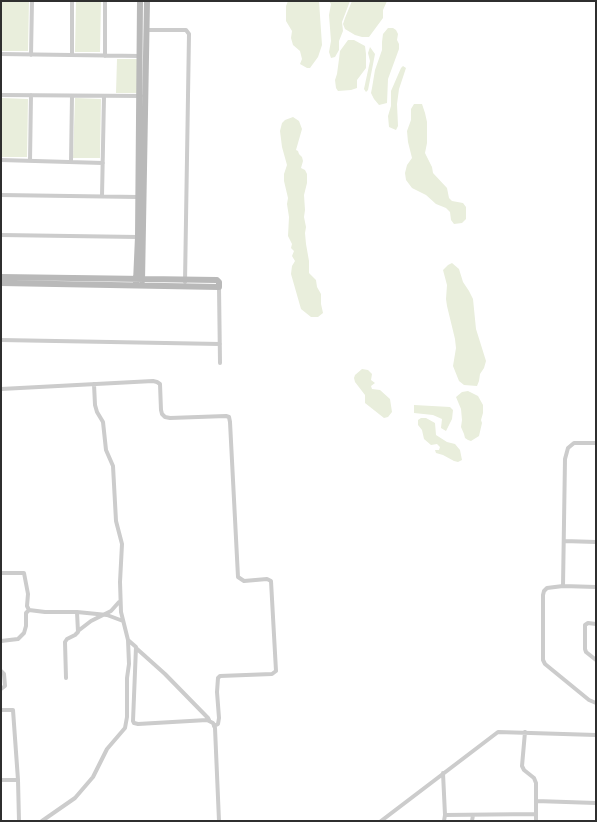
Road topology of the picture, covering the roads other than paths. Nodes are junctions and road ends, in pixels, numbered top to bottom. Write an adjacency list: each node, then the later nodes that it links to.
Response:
1 (32, 1): 8 (street)
2 (72, 1): 9 (street)
3 (105, 1): 10 (street)
4 (140, 1): 11 (street)
5 (147, 1): 6 (street)
6 (147, 30): 16 (street); 28 (street)
7 (1, 54): 8 (street)
8 (31, 54): 9 (street)
9 (72, 55): 10 (street)
10 (105, 56): 11 (street)
11 (140, 56): 16 (street)
12 (1, 95): 13 (street)
13 (31, 95): 14 (street); 18 (street)
14 (72, 96): 15 (street); 19 (street)
15 (104, 96): 16 (street); 20 (street)
16 (143, 96): 23 (street); 27 (street)
17 (1, 160): 18 (street)
18 (30, 161): 19 (street)
19 (71, 162): 20 (street)
20 (103, 163): 22 (street)
21 (1, 195): 22 (street)
22 (102, 196): 23 (street)
23 (138, 197): 25 (street)
24 (1, 235): 25 (street)
25 (138, 237): 27 (street)
26 (1, 277): 27 (street)
27 (139, 278): 28 (street); 30 (street)
28 (185, 282): 30 (street); 31 (street)
29 (1, 283): 30 (street)
30 (139, 286)
31 (219, 287): 33 (street)
32 (1, 340): 33 (street)
33 (220, 344): 34 (street)
34 (220, 363)
35 (94, 384): 36 (street); 43 (street); 60 (street)
36 (1, 389)
37 (596, 443): 38 (street)
38 (564, 541): 39 (street); 41 (street)
39 (596, 542)
40 (1, 573): 44 (street)
41 (563, 586): 42 (street); 57 (street)
42 (596, 587)
43 (120, 601): 46 (street); 47 (street)
44 (28, 610): 45 (street); 51 (street)
45 (77, 612): 46 (street); 49 (street)
46 (104, 615): 47 (street); 49 (street)
47 (123, 621): 50 (street)
48 (596, 624): 53 (street)
49 (78, 632): 55 (street)
50 (128, 640): 52 (street); 72 (street)
51 (1, 641)
52 (136, 648): 59 (street); 59 (street)
53 (596, 660)
54 (1, 671): 56 (street)
55 (66, 678)
56 (1, 689)
57 (596, 703)
58 (1, 710): 65 (street)
59 (209, 720): 60 (street)
60 (214, 726): 73 (street)
61 (525, 732): 62 (street); 63 (street); 66 (street)
62 (596, 736)
63 (443, 773): 69 (street); 74 (street)
64 (1, 780): 65 (street)
65 (18, 780): 71 (street)
66 (536, 801): 67 (street); 68 (street)
67 (596, 803)
68 (536, 814): 70 (street); 77 (street)
69 (444, 815): 70 (street); 75 (street)
70 (473, 815): 76 (street)
71 (19, 821)
72 (42, 821)
73 (219, 821)
74 (381, 821)
75 (444, 821)
76 (472, 821)
77 (536, 821)

